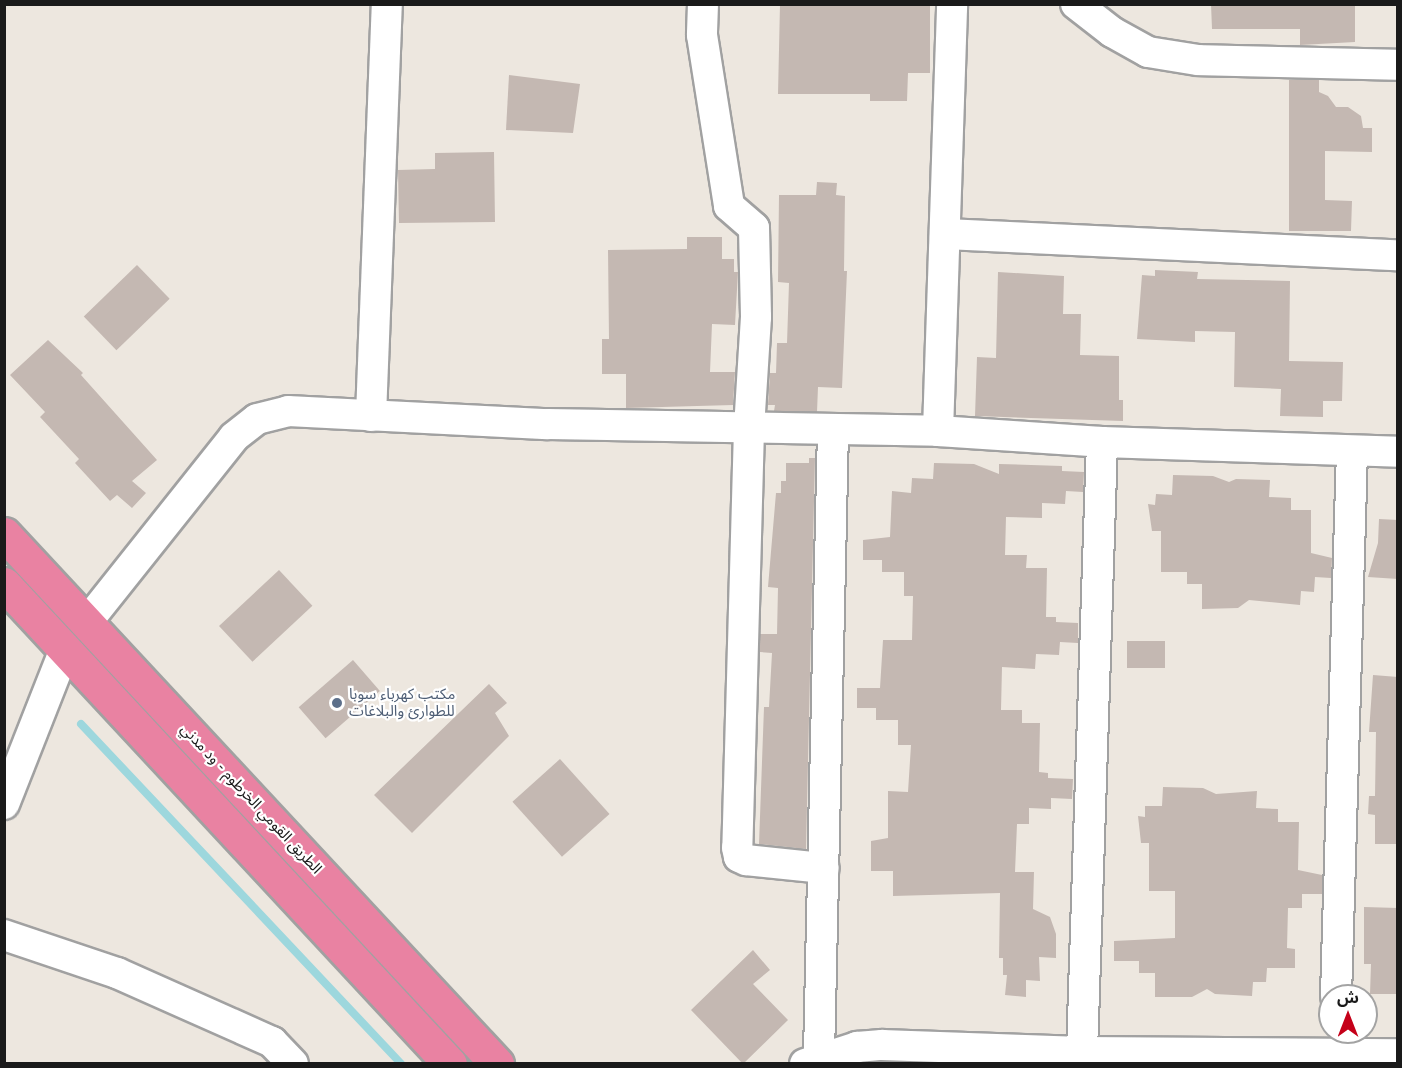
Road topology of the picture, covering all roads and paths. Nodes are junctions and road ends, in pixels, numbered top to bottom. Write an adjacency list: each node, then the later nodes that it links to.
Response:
1 (387, 4): 8 (street)
2 (703, 4): 9 (street)
3 (952, 4): 6 (street)
4 (1076, 4): 5 (street)
5 (1398, 64)
6 (945, 234): 7 (street); 11 (street)
7 (1398, 255)
8 (371, 416): 9 (street); 17 (street)
9 (749, 429): 10 (street); 20 (street)
10 (832, 431): 11 (street); 20 (street)
11 (938, 431): 12 (street)
12 (1102, 442): 13 (street); 27 (street)
13 (1352, 451): 14 (street); 22 (street)
14 (1398, 452)
15 (4, 534): 17 (highway, الطريق القومي الخرطوم - ود مدني)
16 (4, 585): 18 (highway)
17 (87, 622): 31 (highway, الطريق القومي الخرطوم - ود مدني)
18 (65, 649): 19 (street); 30 (highway)
19 (4, 804)
20 (824, 868): 28 (street)
21 (4, 935): 25 (street)
22 (1336, 984)
23 (1318, 1043): 27 (street)
24 (1345, 1044): 26 (street)
25 (264, 1053): 29 (street)
26 (1398, 1054)
27 (1096, 1056): 28 (street)
28 (812, 1060)
29 (293, 1064)
30 (450, 1064)
31 (497, 1064)

